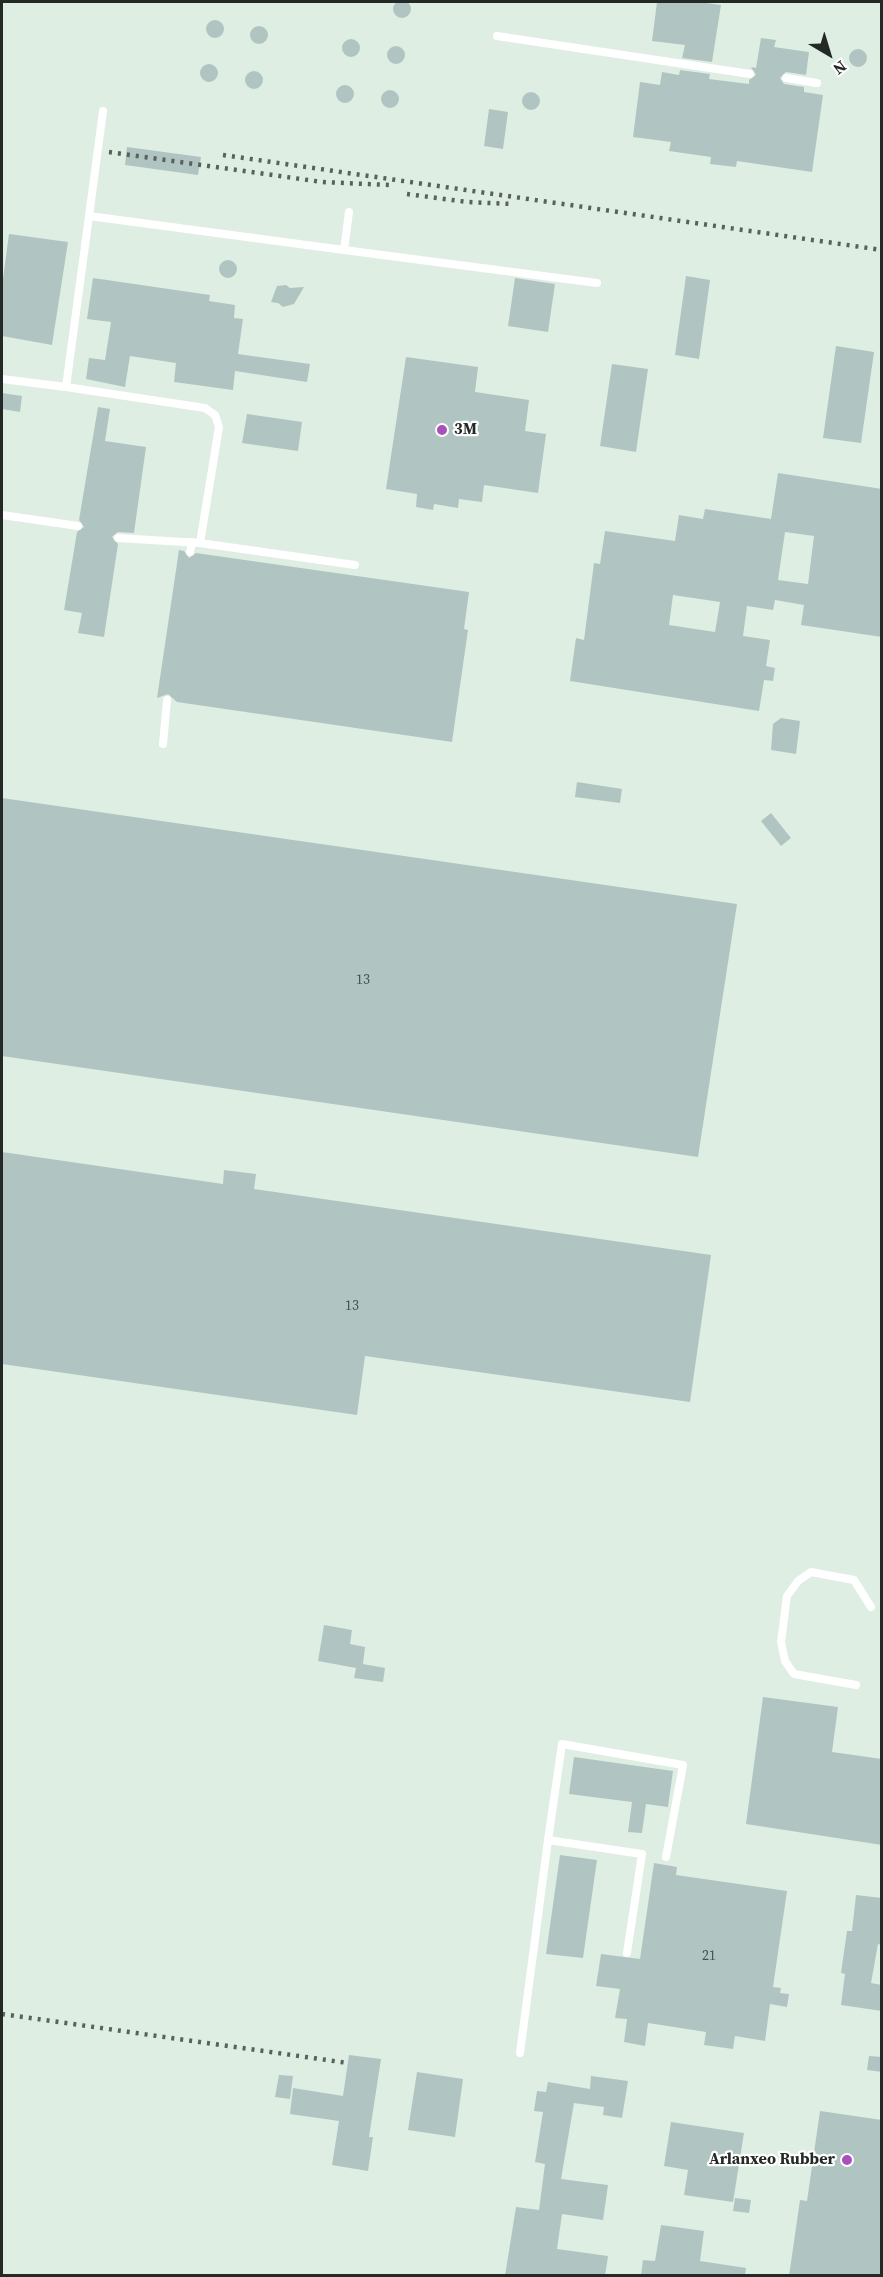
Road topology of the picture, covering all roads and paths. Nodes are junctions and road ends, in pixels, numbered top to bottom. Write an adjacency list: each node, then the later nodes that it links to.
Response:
1 (497, 36): 2 (lane)
2 (750, 74)
3 (786, 78): 4 (lane)
4 (817, 83)
5 (103, 111): 7 (lane)
6 (350, 212): 8 (lane)
7 (89, 216): 8 (lane); 11 (lane)
8 (344, 250): 9 (lane)
9 (597, 283)
10 (2, 379): 11 (lane)
11 (66, 387): 15 (lane)
12 (2, 515): 13 (lane)
13 (78, 526)
14 (118, 538): 15 (lane)
15 (196, 542): 16 (lane); 17 (lane)
16 (190, 552)
17 (355, 565)
18 (166, 700): 19 (lane)
19 (163, 744)
20 (870, 1607): 21 (lane)
21 (856, 1685)
22 (548, 1840): 23 (lane); 24 (lane); 25 (lane)
23 (666, 1857)
24 (627, 1953)
25 (520, 2053)

